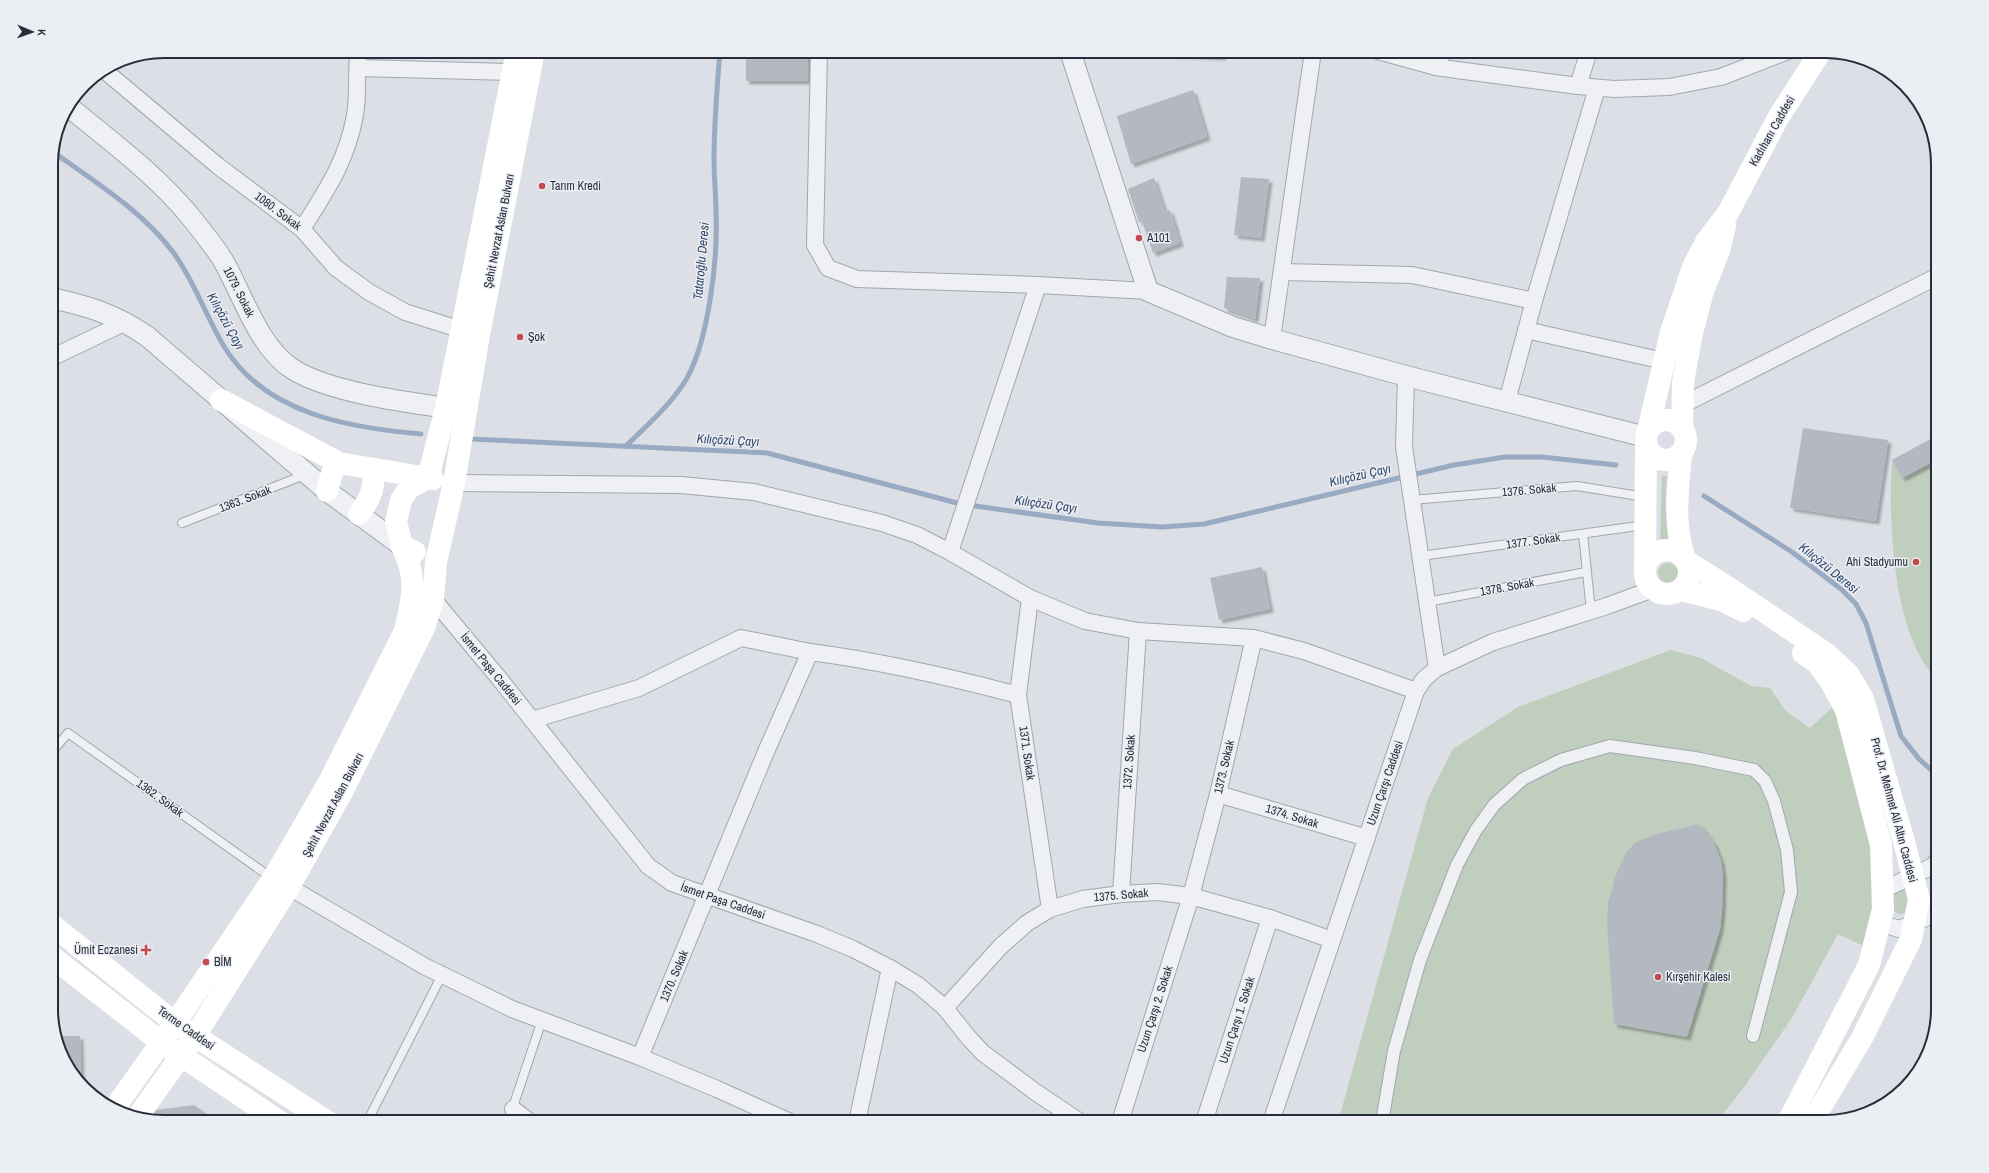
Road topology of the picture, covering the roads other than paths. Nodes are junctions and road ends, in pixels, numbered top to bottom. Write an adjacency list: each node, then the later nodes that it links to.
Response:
1 (355, 58): 20 (street)
2 (366, 58): 14 (street)
3 (516, 58): 14 (main road, Şehit Nevzat Aslan Bulvarı)
4 (532, 58): 29 (main road, Şehit Nevzat Aslan Bulvarı)
5 (819, 58): 23 (street)
6 (1072, 58): 24 (street)
7 (1312, 58): 21 (street)
8 (1403, 58): 13 (street)
9 (1440, 58): 13 (street)
10 (1587, 58): 16 (street)
11 (1770, 58): 17 (street)
12 (1817, 58): 19 (main road, Kadıhanı Caddesi)
13 (1436, 67): 16 (street)
14 (513, 72): 29 (main road, Şehit Nevzat Aslan Bulvarı)
15 (108, 74): 20 (street, 1080. Sokak)
16 (1578, 86): 17 (street)
17 (1597, 88): 26 (street)
18 (73, 110): 37 (street, 1079. Sokak)
19 (1728, 213): 32 (main road); 36 (main road)
20 (302, 229): 29 (street, 1080. Sokak)
21 (1282, 272): 26 (street); 30 (street)
22 (1931, 280): 36 (street)
23 (1038, 285): 24 (street); 54 (street)
24 (1148, 292): 30 (street)
25 (58, 300): 27 (street)
26 (1534, 301): 28 (street)
27 (126, 322): 31 (street); 34 (street)
28 (1526, 330): 32 (street); 35 (street)
29 (470, 333): 37 (main road, Şehit Nevzat Aslan Bulvarı)
30 (1272, 339): 33 (street)
31 (58, 355)
32 (1664, 361): 39 (main road)
33 (1406, 376): 35 (street); 48 (street)
34 (221, 400): 41 (main road); 44 (street)
35 (1506, 400): 39 (street)
36 (1682, 405): 38 (main road)
37 (455, 409): 43 (main road); 45 (main road, Şehit Nevzat Aslan Bulvarı)
38 (1682, 428): 39 (main road); 40 (main road)
39 (1647, 437): 40 (main road); 47 (main road)
40 (1681, 454): 56 (main road)
41 (339, 463): 42 (main road); 46 (main road)
42 (374, 469): 43 (main road); 49 (main road)
43 (431, 470): 45 (main road); 53 (main road, Şehit Nevzat Aslan Bulvarı)
44 (307, 474): 46 (street); 50 (lane, 1363. Sokak)
45 (455, 474): 54 (street); 57 (main road, Şehit Nevzat Aslan Bulvarı)
46 (327, 491): 49 (street)
47 (1646, 497): 48 (lane, 1376. Sokak); 51 (main road)
48 (1412, 500): 55 (street)
49 (359, 514): 53 (street)
50 (182, 523)
51 (1645, 525): 52 (lane, 1377. Sokak); 59 (main road)
52 (1583, 534): 55 (lane, 1377. Sokak); 58 (lane)
53 (402, 546): 57 (main road); 77 (main road, Şehit Nevzat Aslan Bulvarı)
54 (950, 552): 61 (street)
55 (1421, 556): 63 (street)
56 (1686, 559): 59 (main road); 60 (main road); 76 (main road, Prof. Dr. Mehmet Ali Altın Caddesi)
57 (436, 562): 62 (main road, Şehit Nevzat Aslan Bulvarı)
58 (1586, 572): 63 (lane, 1378. Sokak); 64 (lane)
59 (1649, 580): 60 (main road); 64 (street, Uzun Çarşı Caddesi)
60 (1681, 590): 78 (main road, Prof. Dr. Mehmet Ali Altın Caddesi)
61 (1030, 598): 65 (street); 70 (street, 1371. Sokak)
62 (433, 599): 71 (street, İsmet Paşa Caddesi); 77 (main road, Şehit Nevzat Aslan Bulvarı)
63 (1427, 602): 68 (street)
64 (1591, 611): 68 (street, Uzun Çarşı Caddesi)
65 (1138, 631): 66 (street); 80 (street, 1372. Sokak)
66 (1254, 638): 69 (street); 73 (street, 1373. Sokak)
67 (810, 652): 70 (street); 71 (street); 79 (street, 1370. Sokak)
68 (1437, 668): 69 (street, Uzun Çarşı Caddesi)
69 (1416, 691): 74 (street, Uzun Çarşı Caddesi)
70 (1018, 695): 82 (street, 1371. Sokak)
71 (532, 720): 79 (street, İsmet Paşa Caddesi)
72 (58, 745): 77 (lane, 1362. Sokak)
73 (1218, 794): 74 (street, 1374. Sokak); 81 (street, 1373. Sokak)
74 (1367, 838): 88 (street, Uzun Çarşı Caddesi)
75 (1931, 867): 76 (street)
76 (1913, 875): 78 (street); 86 (main road, Prof. Dr. Mehmet Ali Altın Caddesi)
77 (281, 883): 91 (street); 94 (main road, Şehit Nevzat Aslan Bulvarı); 95 (main road, Şehit Nevzat Aslan Bulvarı)
78 (1882, 890): 85 (main road, Prof. Dr. Mehmet Ali Altın Caddesi)
79 (708, 894): 90 (street, İsmet Paşa Caddesi); 99 (street, 1370. Sokak)
80 (1121, 894): 81 (street, 1375. Sokak); 82 (street, 1375. Sokak)
81 (1191, 896): 84 (street, 1375. Sokak); 109 (street, Uzun Çarşı 2. Sokak)
82 (1050, 909): 92 (street, 1375. Sokak)
83 (1931, 913): 86 (street)
84 (1270, 918): 88 (street, 1375. Sokak); 110 (street, Uzun Çarşı 1. Sokak)
85 (1879, 923): 86 (street); 113 (main road, Prof. Dr. Mehmet Ali Altın Caddesi)
86 (1914, 923): 114 (main road, Prof. Dr. Mehmet Ali Altın Caddesi)
87 (58, 930): 94 (main road, Terme Caddesi)
88 (1332, 940): 111 (street, Uzun Çarşı Caddesi)
89 (58, 961): 97 (main road, Terme Caddesi)
90 (890, 968): 92 (street, İsmet Paşa Caddesi); 107 (street)
91 (442, 975): 93 (street); 104 (lane)
92 (945, 1008): 108 (street, İsmet Paşa Caddesi)
93 (542, 1020): 99 (street); 105 (lane)
94 (175, 1023): 95 (main road, Terme Caddesi); 97 (main road, Şehit Nevzat Aslan Bulvarı)
95 (195, 1036): 98 (main road, Şehit Nevzat Aslan Bulvarı); 103 (main road, Terme Caddesi)
96 (1753, 1036): 112 (street)
97 (161, 1042): 98 (main road, Terme Caddesi); 100 (main road, Şehit Nevzat Aslan Bulvarı)
98 (181, 1056): 101 (main road, Şehit Nevzat Aslan Bulvarı); 102 (main road, Terme Caddesi)
99 (640, 1057): 106 (street)
100 (117, 1104)
101 (141, 1112)
102 (270, 1115)
103 (317, 1115)
104 (371, 1115)
105 (511, 1115)
106 (775, 1115)
107 (858, 1115)
108 (1070, 1115)
109 (1122, 1115)
110 (1206, 1115)
111 (1273, 1115)
112 (1383, 1115)
113 (1792, 1115)
114 (1816, 1115)

